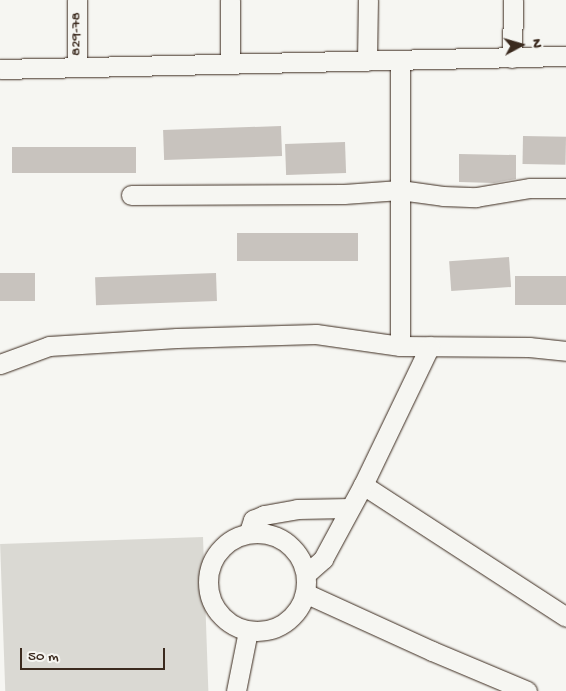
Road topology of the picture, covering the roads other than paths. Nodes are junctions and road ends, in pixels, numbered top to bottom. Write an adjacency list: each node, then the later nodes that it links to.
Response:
1 (77, 0): 10 (street, 829-78)
2 (230, 0): 9 (street)
3 (368, 0): 8 (street)
4 (513, 0): 6 (street)
5 (566, 56): 6 (street)
6 (512, 58): 7 (street)
7 (400, 60): 8 (street); 13 (street)
8 (367, 61): 9 (street)
9 (230, 64): 10 (street)
10 (77, 67): 11 (street)
11 (0, 69)
12 (566, 188): 13 (street)
13 (400, 190): 14 (street); 15 (street)
14 (131, 196)
15 (400, 346): 16 (street); 18 (street)
16 (430, 346): 17 (street); 19 (street)
17 (566, 351)
18 (0, 364)
19 (363, 485): 20 (street); 24 (street)
20 (350, 508): 21 (street); 22 (street)
21 (249, 532): 22 (street); 25 (street)
22 (306, 574): 23 (street)
23 (305, 593): 25 (street); 27 (street)
24 (566, 617)
25 (248, 631): 26 (street)
26 (236, 691)
27 (527, 691)

